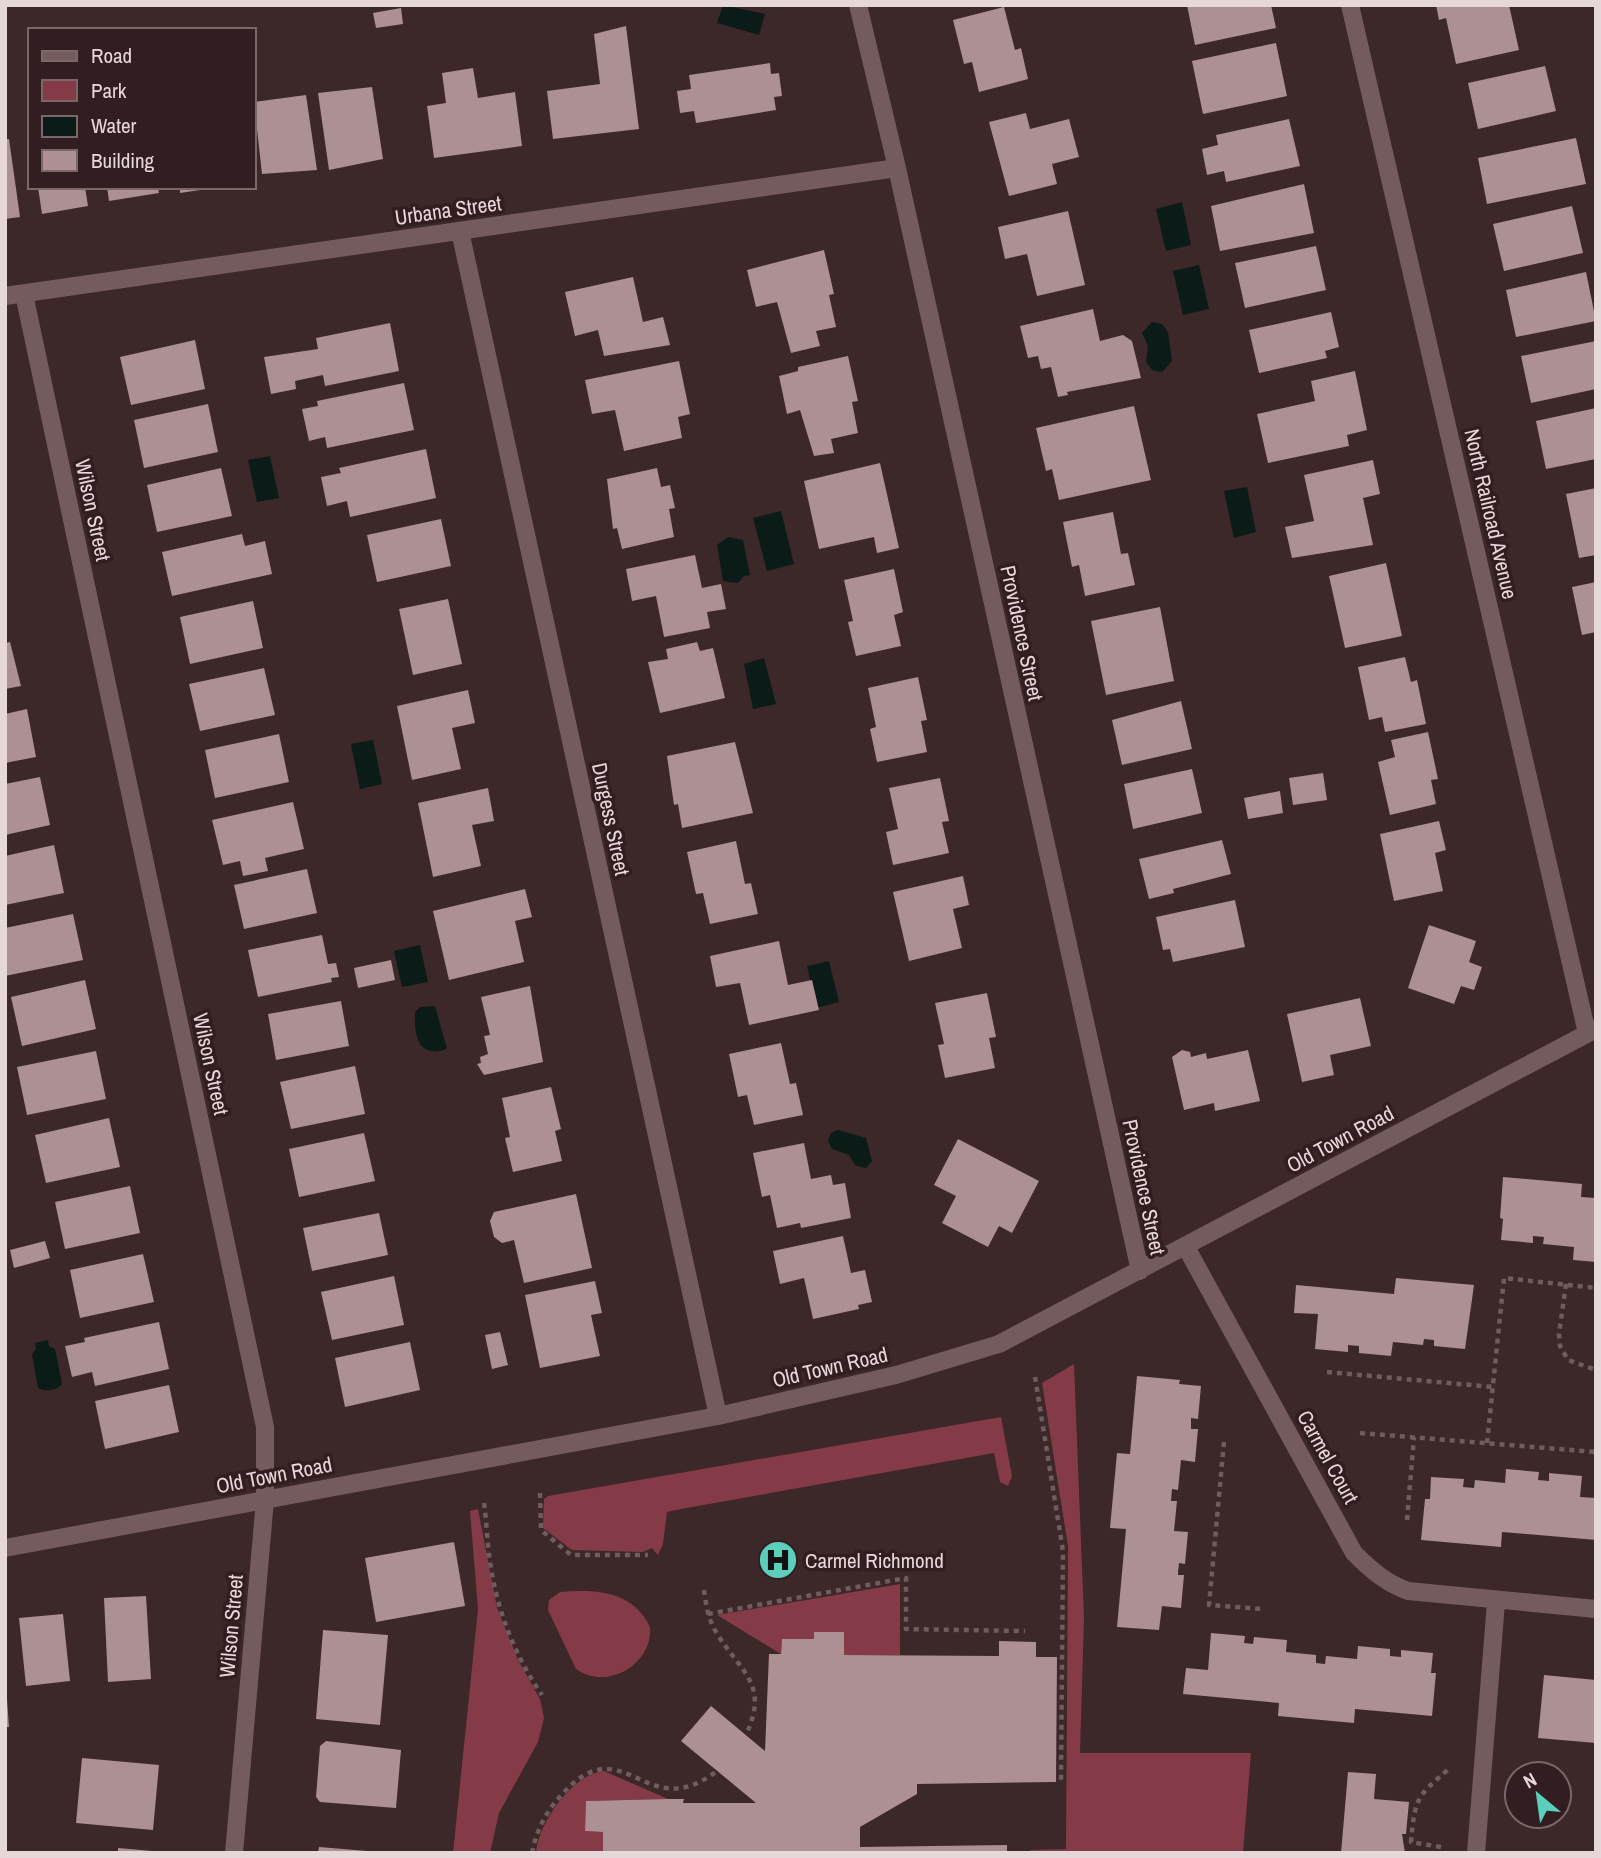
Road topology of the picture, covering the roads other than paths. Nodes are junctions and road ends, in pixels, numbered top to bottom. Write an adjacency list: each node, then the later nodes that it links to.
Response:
1 (858, 5): 3 (street, Providence Street)
2 (1350, 5): 7 (street, North Railroad Avenue)
3 (897, 168): 4 (street, Urbana Street); 9 (street, Providence Street)
4 (460, 231): 5 (street, Urbana Street); 10 (street, Durgess Street)
5 (24, 294): 6 (street, Urbana Street); 11 (street, Wilson Street)
6 (5, 296)
7 (1592, 1031): 8 (street, Old Town Road)
8 (1186, 1247): 9 (street, Old Town Road); 13 (street, Carmel Court)
9 (1140, 1271): 10 (street, Old Town Road)
10 (718, 1416): 11 (street, Old Town Road)
11 (264, 1500): 12 (street, Old Town Road); 15 (street, Wilson Street)
12 (5, 1548)
13 (1496, 1602): 14 (street, Carmel Court); 16 (street)
14 (1596, 1609)
15 (234, 1853)
16 (1476, 1853)

